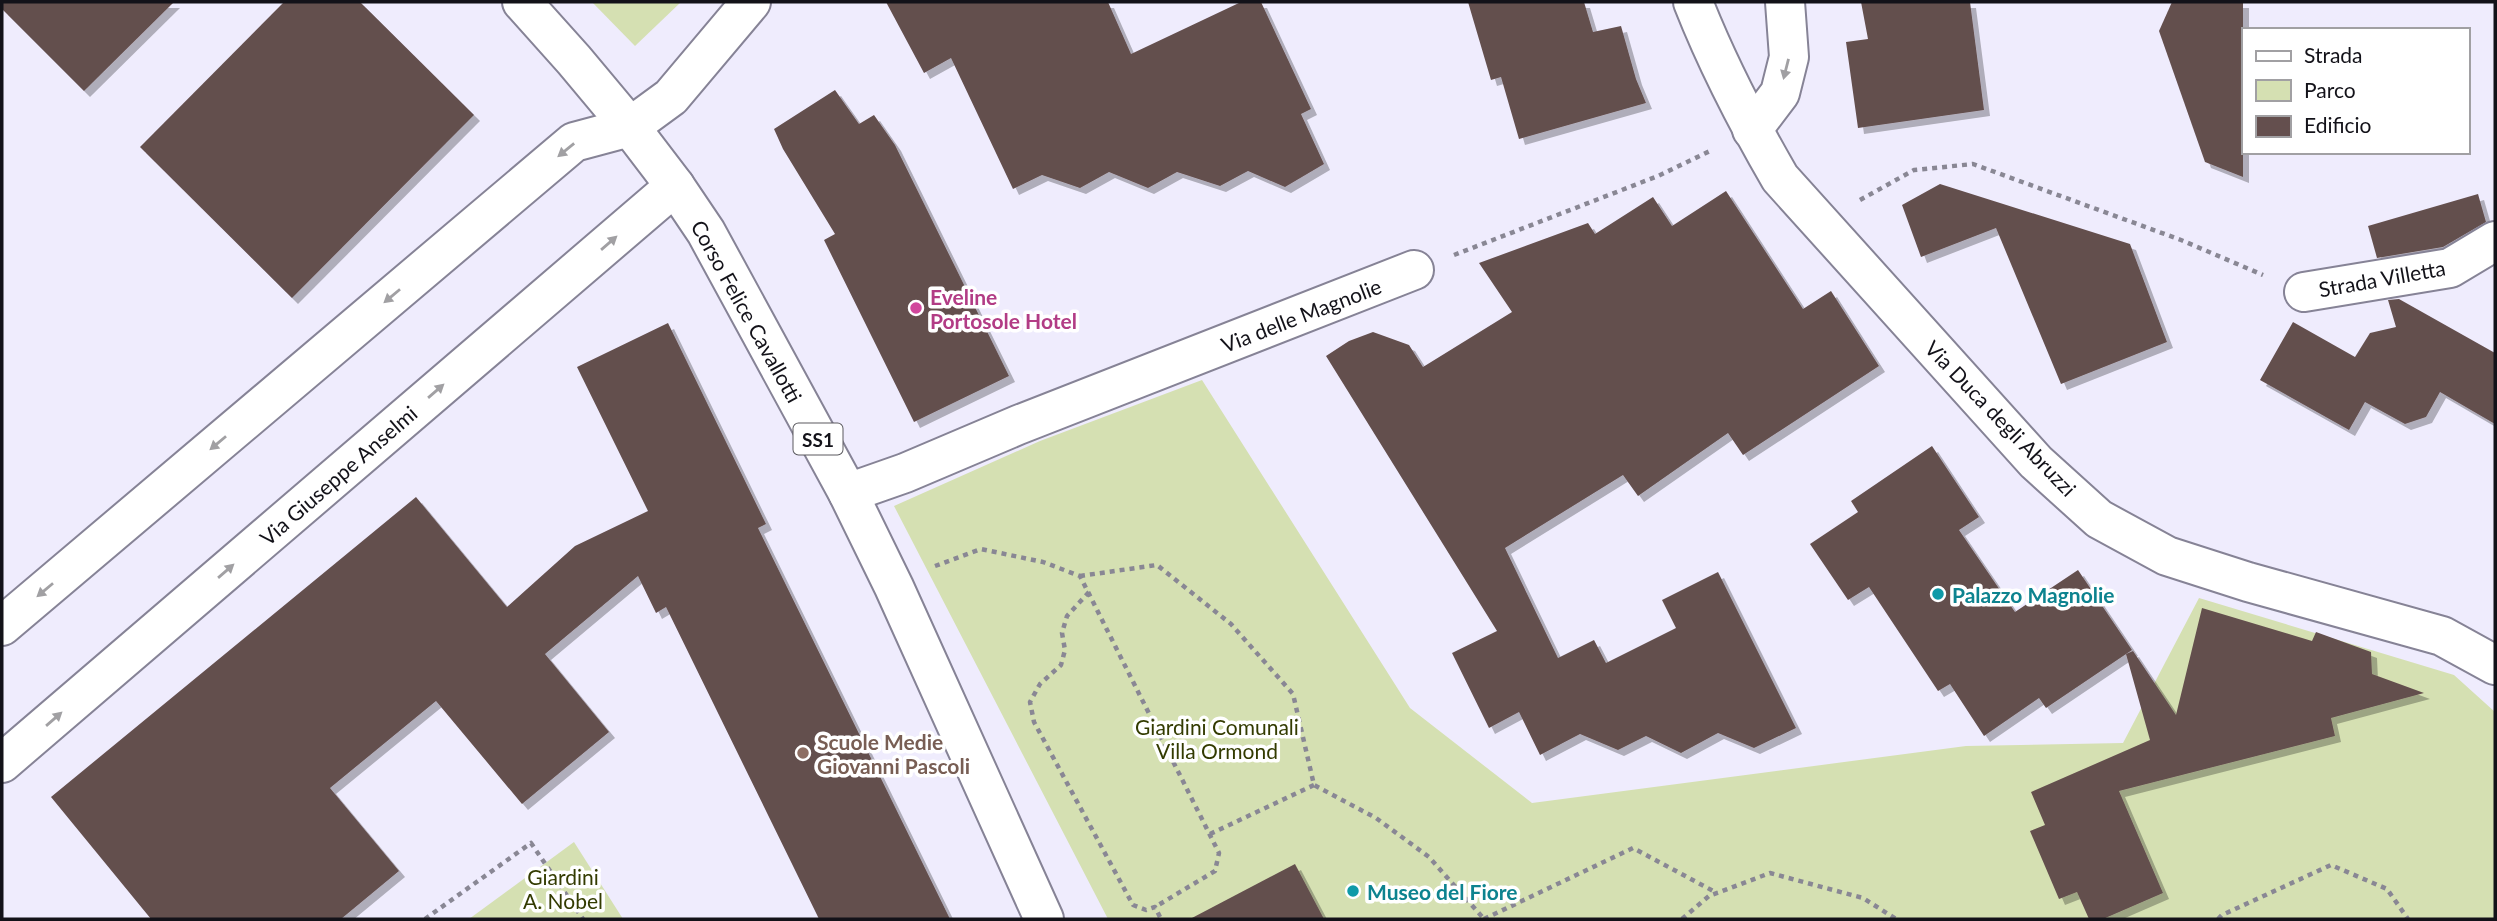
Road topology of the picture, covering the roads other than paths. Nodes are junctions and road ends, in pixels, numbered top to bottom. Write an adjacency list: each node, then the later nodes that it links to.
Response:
1 (523, 2): 5 (street, Corso Felice Cavallotti / SS1)
2 (751, 2): 5 (street)
3 (1693, 2): 6 (street, Via Duca degli Abruzzi)
4 (1785, 2): 6 (street, one-way to 6)
5 (630, 127): 7 (street, Corso Felice Cavallotti / SS1); 12 (street, one-way to 12)
6 (1752, 131): 13 (street, Via Duca degli Abruzzi)
7 (675, 186): 11 (street, Corso Felice Cavallotti / SS1); 14 (street, Via Giuseppe Anselmi, one-way to 7)
8 (2495, 241): 10 (street, Strada Villetta)
9 (1414, 270): 11 (street, Via delle Magnolie)
10 (2304, 292)
11 (848, 493): 15 (street, Corso Felice Cavallotti / SS1)
12 (2, 626)
13 (2495, 665)
14 (2, 763)
15 (1044, 919)

